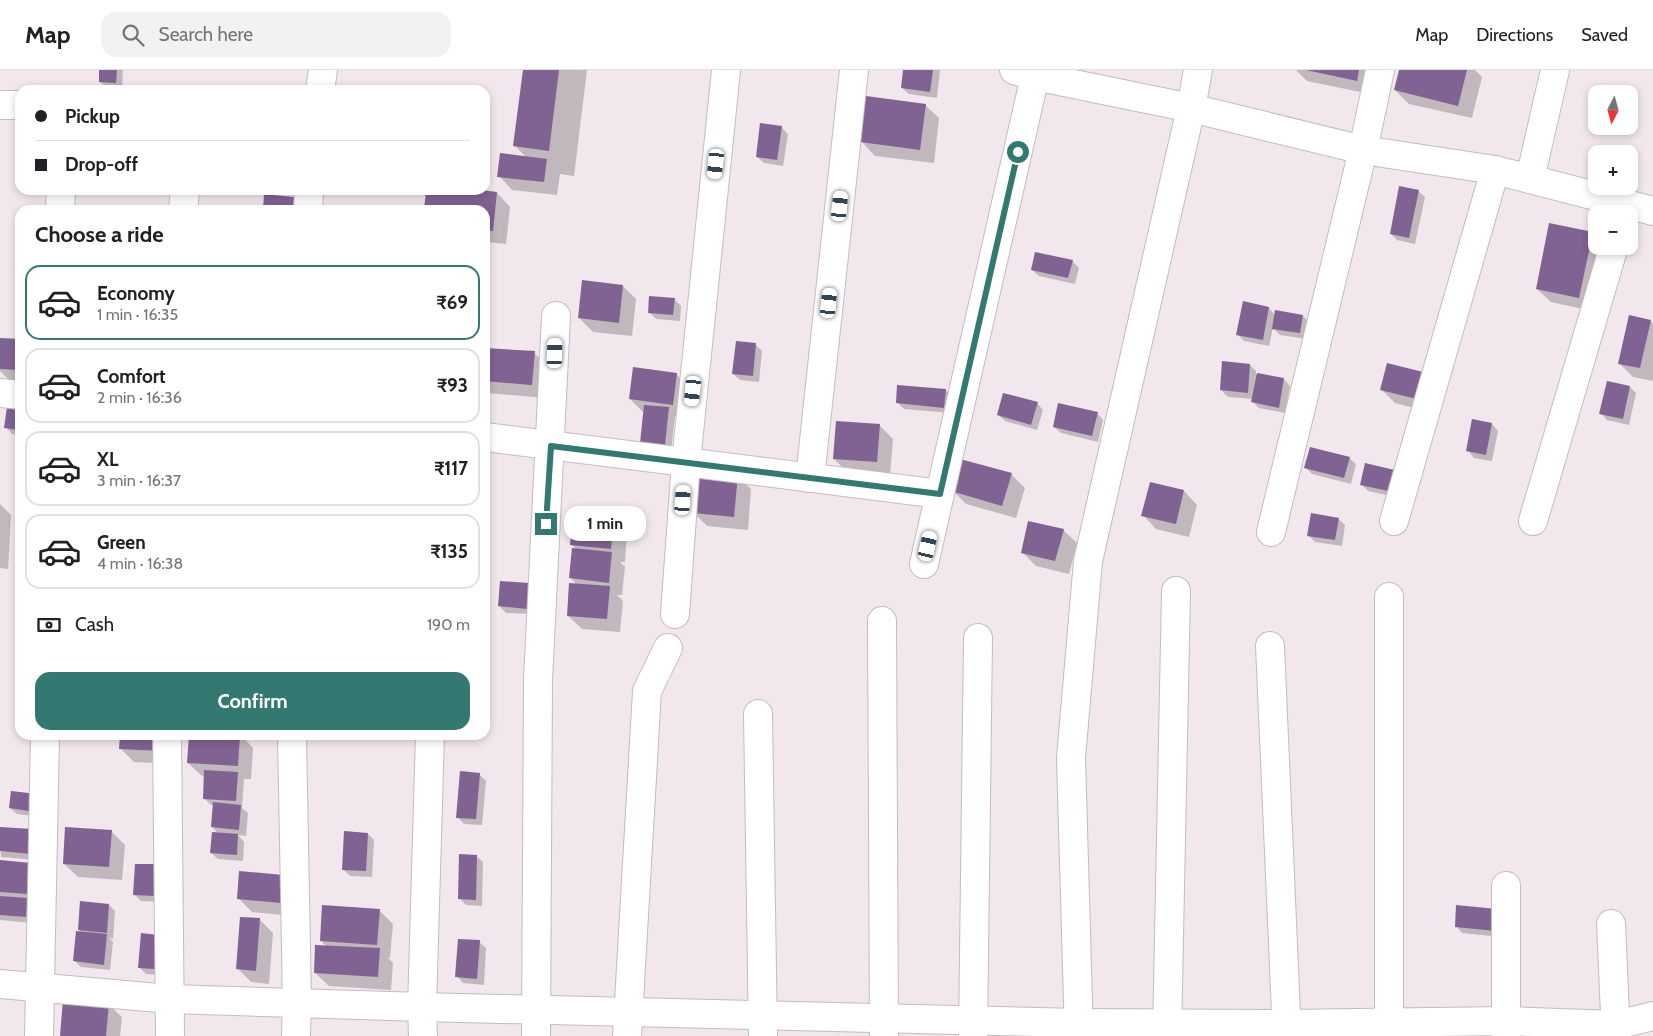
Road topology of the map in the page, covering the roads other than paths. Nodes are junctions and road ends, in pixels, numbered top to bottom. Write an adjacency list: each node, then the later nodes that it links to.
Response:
1 (322, 70): 8 (street)
2 (726, 70): 24 (street)
3 (854, 70): 25 (street)
4 (1198, 70): 11 (street)
5 (1380, 70): 12 (street)
6 (1555, 70): 14 (street)
7 (1024, 73): 11 (street); 26 (street)
8 (320, 85)
9 (0, 105): 10 (street)
10 (15, 105)
11 (1192, 108): 12 (street); 57 (street)
12 (1363, 150): 13 (street); 29 (street)
13 (1495, 170): 14 (street); 28 (street)
14 (1530, 179): 15 (street)
15 (1612, 205)
16 (1638, 210): 17 (street)
17 (1653, 211)
18 (1611, 255): 27 (street)
19 (556, 316): 23 (street)
20 (0, 394): 21 (street)
21 (15, 395)
22 (490, 438): 23 (street)
23 (551, 446): 24 (street); 51 (street)
24 (686, 462): 25 (street); 33 (street)
25 (810, 478): 26 (street)
26 (940, 494): 30 (street)
27 (1533, 520)
28 (1394, 522)
29 (1271, 532)
30 (924, 564)
31 (1176, 591): 58 (street)
32 (1389, 598): 60 (street)
33 (675, 614)
34 (882, 621): 54 (street)
35 (978, 638): 55 (street)
36 (1270, 646): 59 (street)
37 (668, 648): 52 (street)
38 (758, 714): 53 (street)
39 (44, 740): 46 (street)
40 (167, 740): 47 (street)
41 (292, 740): 48 (street)
42 (430, 740): 49 (street)
43 (1506, 886): 56 (street)
44 (1610, 924): 61 (street)
45 (0, 984): 46 (street)
46 (40, 986): 47 (street); 62 (street)
47 (170, 998): 48 (street); 63 (street)
48 (297, 1002): 49 (street); 64 (street)
49 (422, 1007): 51 (street); 65 (street)
50 (1653, 1016): 61 (street)
51 (536, 1023): 52 (street)
52 (628, 1024): 53 (street)
53 (763, 1025): 54 (street)
54 (884, 1027): 55 (street)
55 (972, 1028): 57 (street)
56 (1506, 1028): 60 (street); 61 (street)
57 (1079, 1029): 58 (street)
58 (1167, 1030): 59 (street)
59 (1287, 1030): 60 (street)
60 (1388, 1030)
61 (1616, 1030)
62 (39, 1036)
63 (170, 1036)
64 (296, 1036)
65 (423, 1036)

